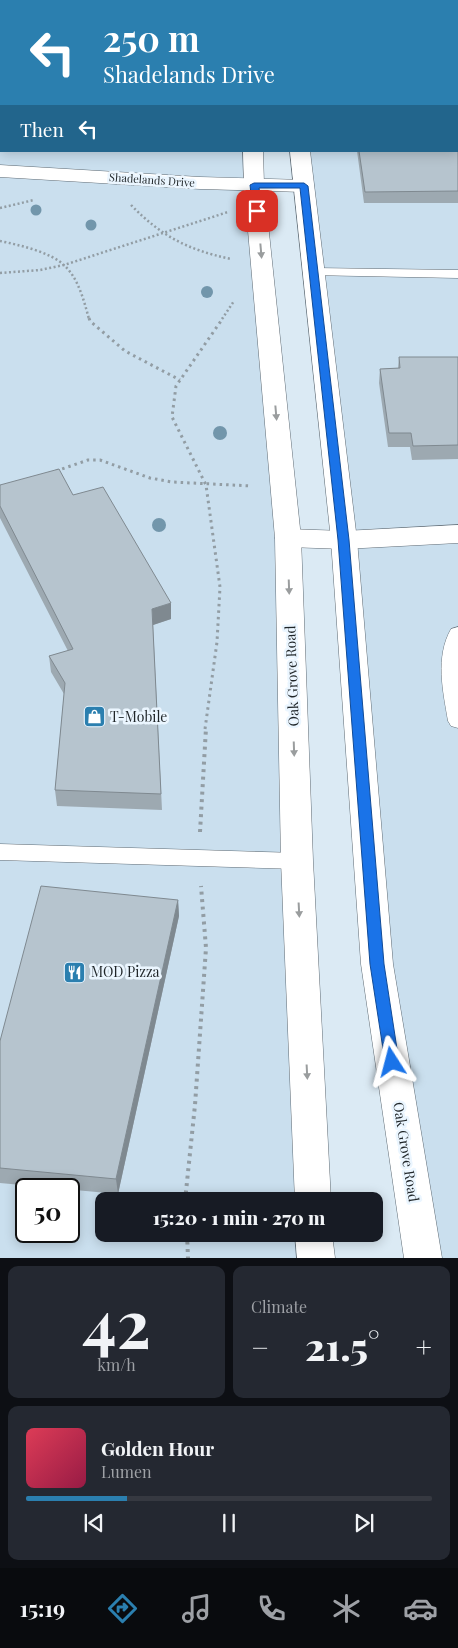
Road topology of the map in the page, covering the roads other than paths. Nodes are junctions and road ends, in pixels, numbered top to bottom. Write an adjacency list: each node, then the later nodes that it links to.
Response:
1 (253, 152): 4 (main road, Oak Grove Road)
2 (300, 152): 5 (main road, Oak Grove Road)
3 (0, 171): 4 (main road, Shadelands Drive)
4 (254, 185): 5 (main road, Shadelands Drive); 9 (main road, Oak Grove Road, one-way to 9)
5 (304, 186): 6 (main road, Oak Grove Road)
6 (314, 272): 7 (lane); 10 (main road, Oak Grove Road)
7 (458, 274)
8 (458, 534): 10 (main road)
9 (288, 538): 10 (main road); 14 (main road, Oak Grove Road, one-way to 14)
10 (344, 540): 18 (main road, Oak Grove Road)
11 (458, 634): 12 (lane)
12 (458, 721)
13 (0, 852): 14 (lane)
14 (297, 861): 15 (main road, Oak Grove Road, one-way to 15)
15 (313, 1192)
16 (315, 1242): 17 (main road)
17 (316, 1258)
18 (423, 1258)

